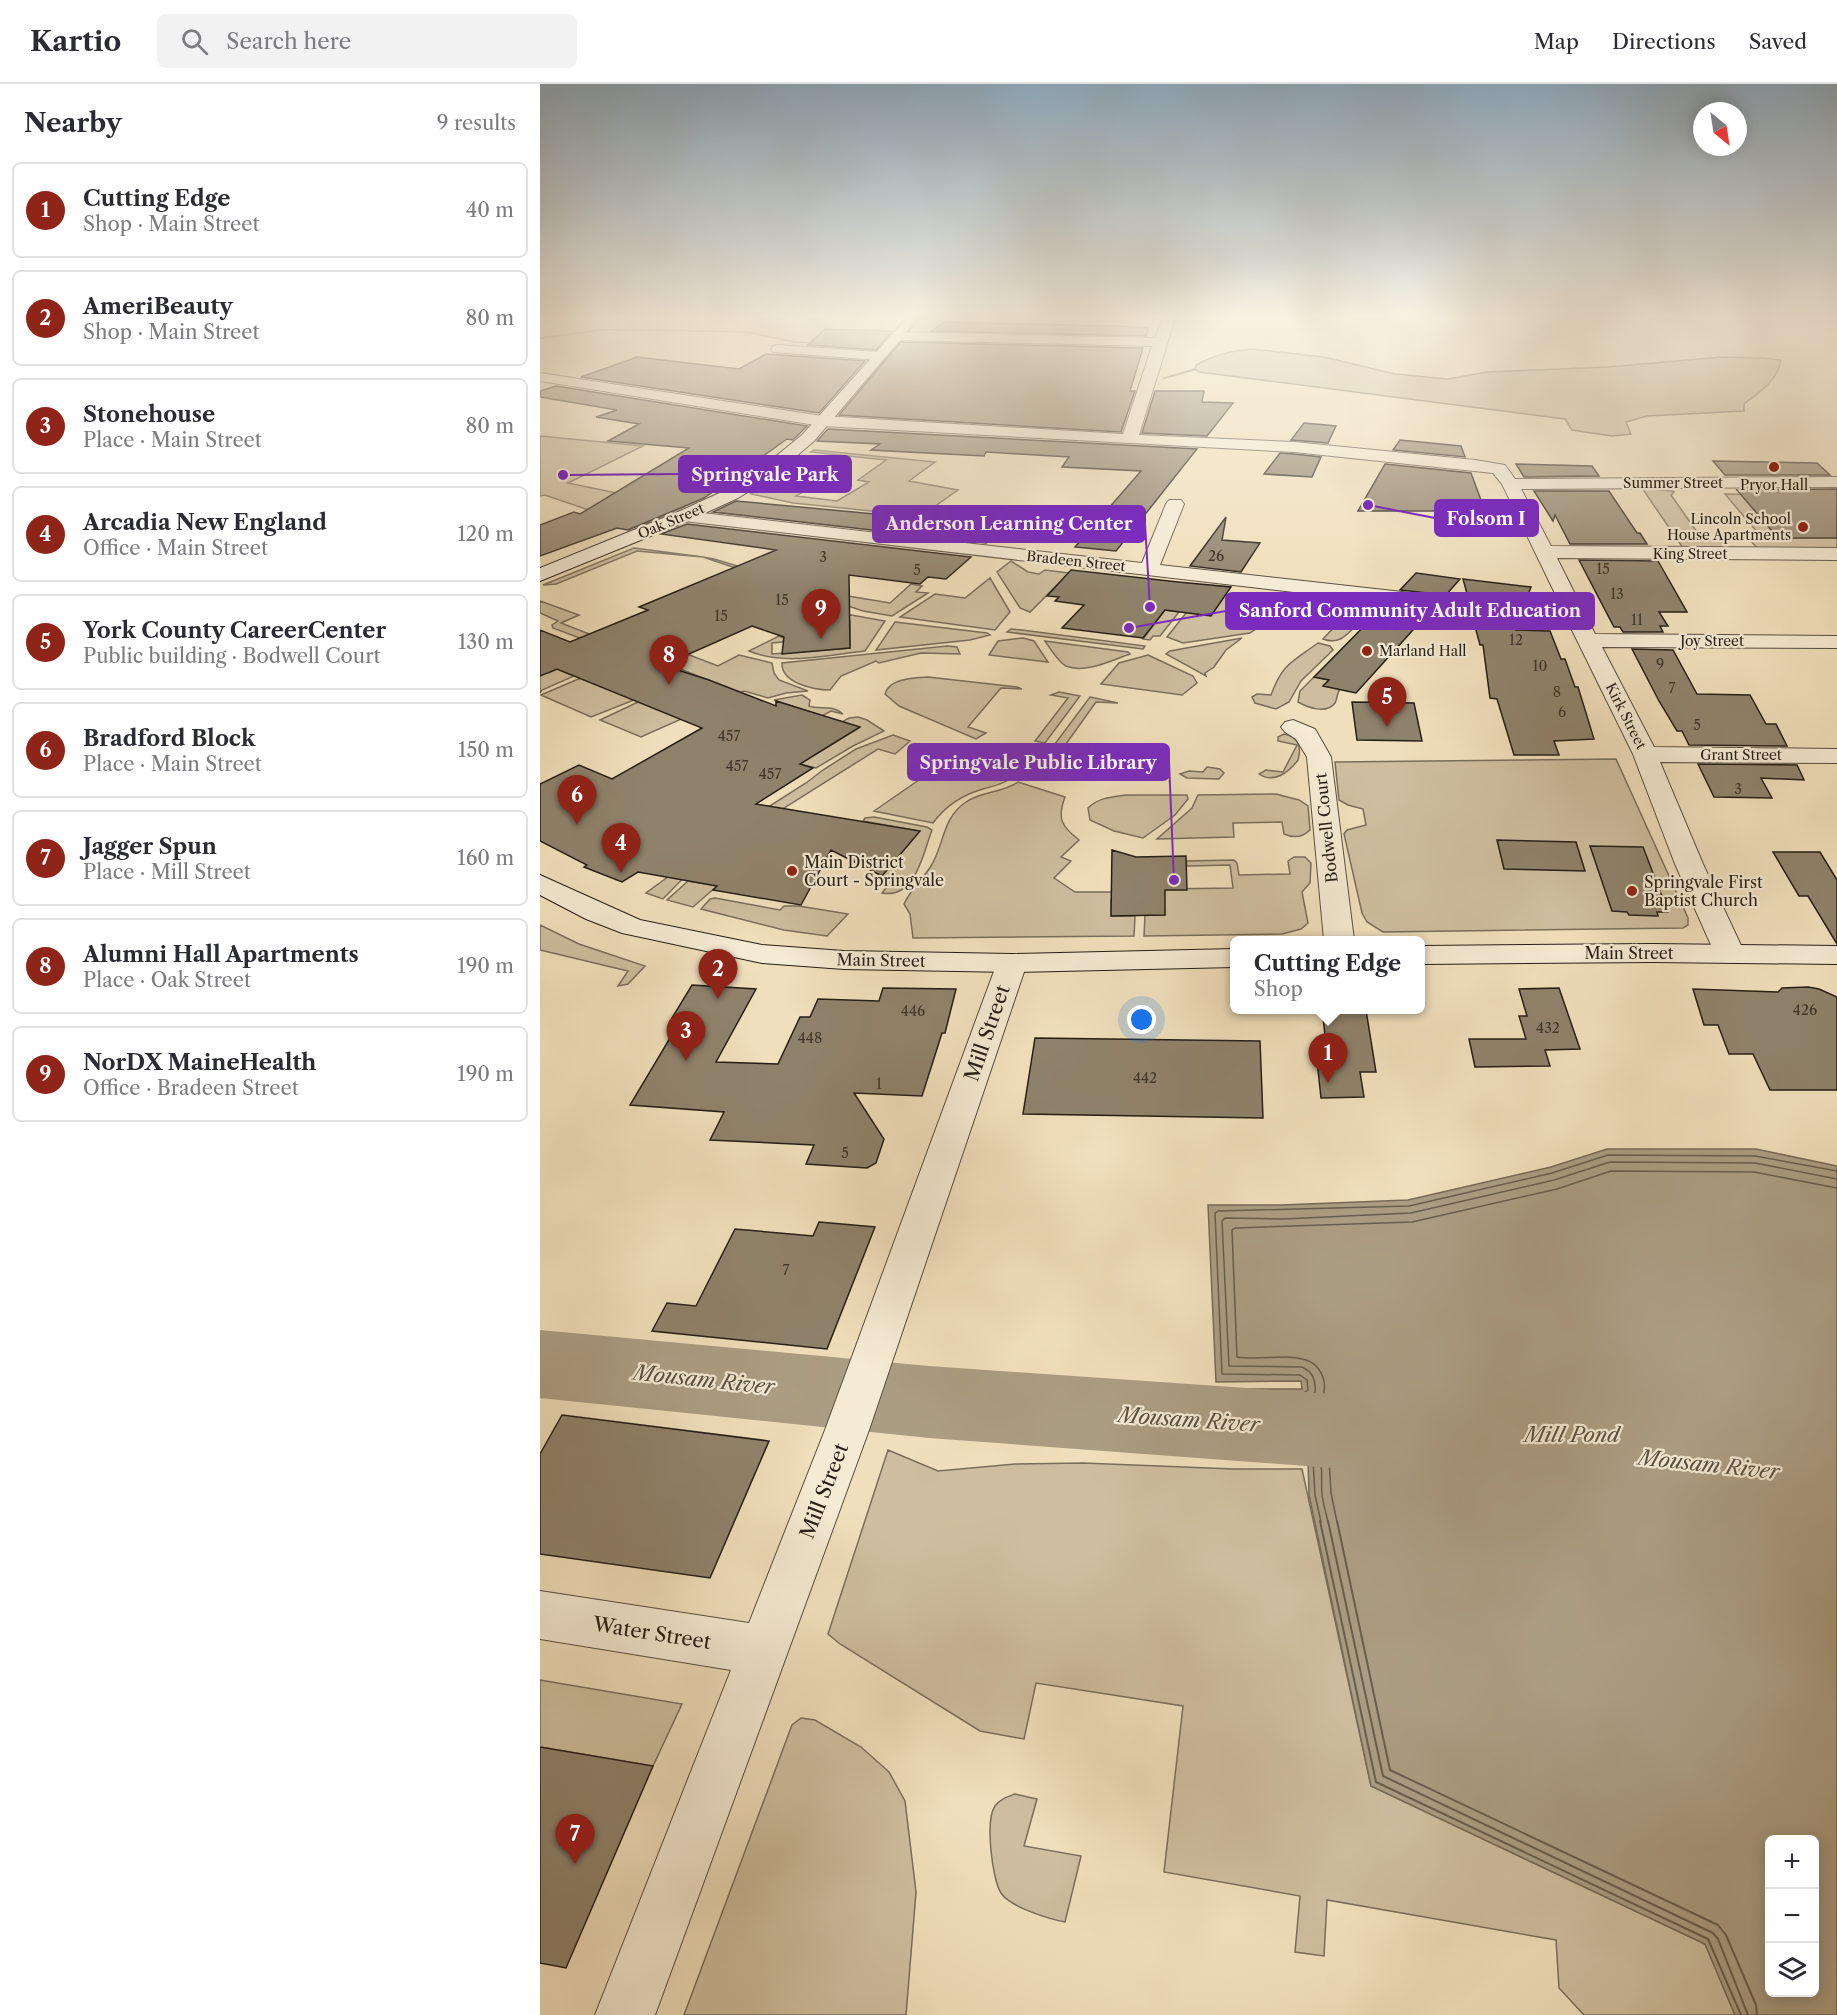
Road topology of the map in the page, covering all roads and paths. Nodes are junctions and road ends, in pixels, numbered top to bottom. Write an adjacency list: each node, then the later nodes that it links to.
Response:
1 (741, 408): 4 (street)
2 (833, 408): 4 (street, Oak Street)
3 (1141, 408): 5 (street)
4 (822, 421): 5 (street); 9 (street, Oak Street)
5 (1129, 440): 7 (street)
6 (1837, 482): 7 (street, Summer Street)
7 (1510, 484): 10 (street, Kirk Street)
8 (1175, 504): 12 (street)
9 (684, 516): 12 (street, Bradeen Street); 13 (street, Oak Street)
10 (1543, 552): 11 (street, King Street); 14 (street, Kirk Street)
11 (1837, 554)
12 (1149, 569): 14 (street, Bradeen Street)
13 (540, 574)
14 (1575, 618): 15 (street, Kirk Street)
15 (1588, 640): 16 (street, Joy Street); 18 (street, Kirk Street)
16 (1837, 642)
17 (1293, 727): 21 (street, Bodwell Court)
18 (1645, 754): 19 (street, Grant Street); 22 (street, Kirk Street)
19 (1837, 756)
20 (540, 884): 26 (street, Main Street)
21 (1339, 936)
22 (1730, 954): 23 (street, Main Street); 24 (street, Main Street)
23 (1425, 955)
24 (1837, 955)
25 (1230, 958): 26 (street, Main Street)
26 (1012, 963): 28 (street, Mill Street)
27 (540, 1615): 28 (street, Water Street)
28 (763, 1650): 29 (street, Mill Street)
29 (625, 2015)

